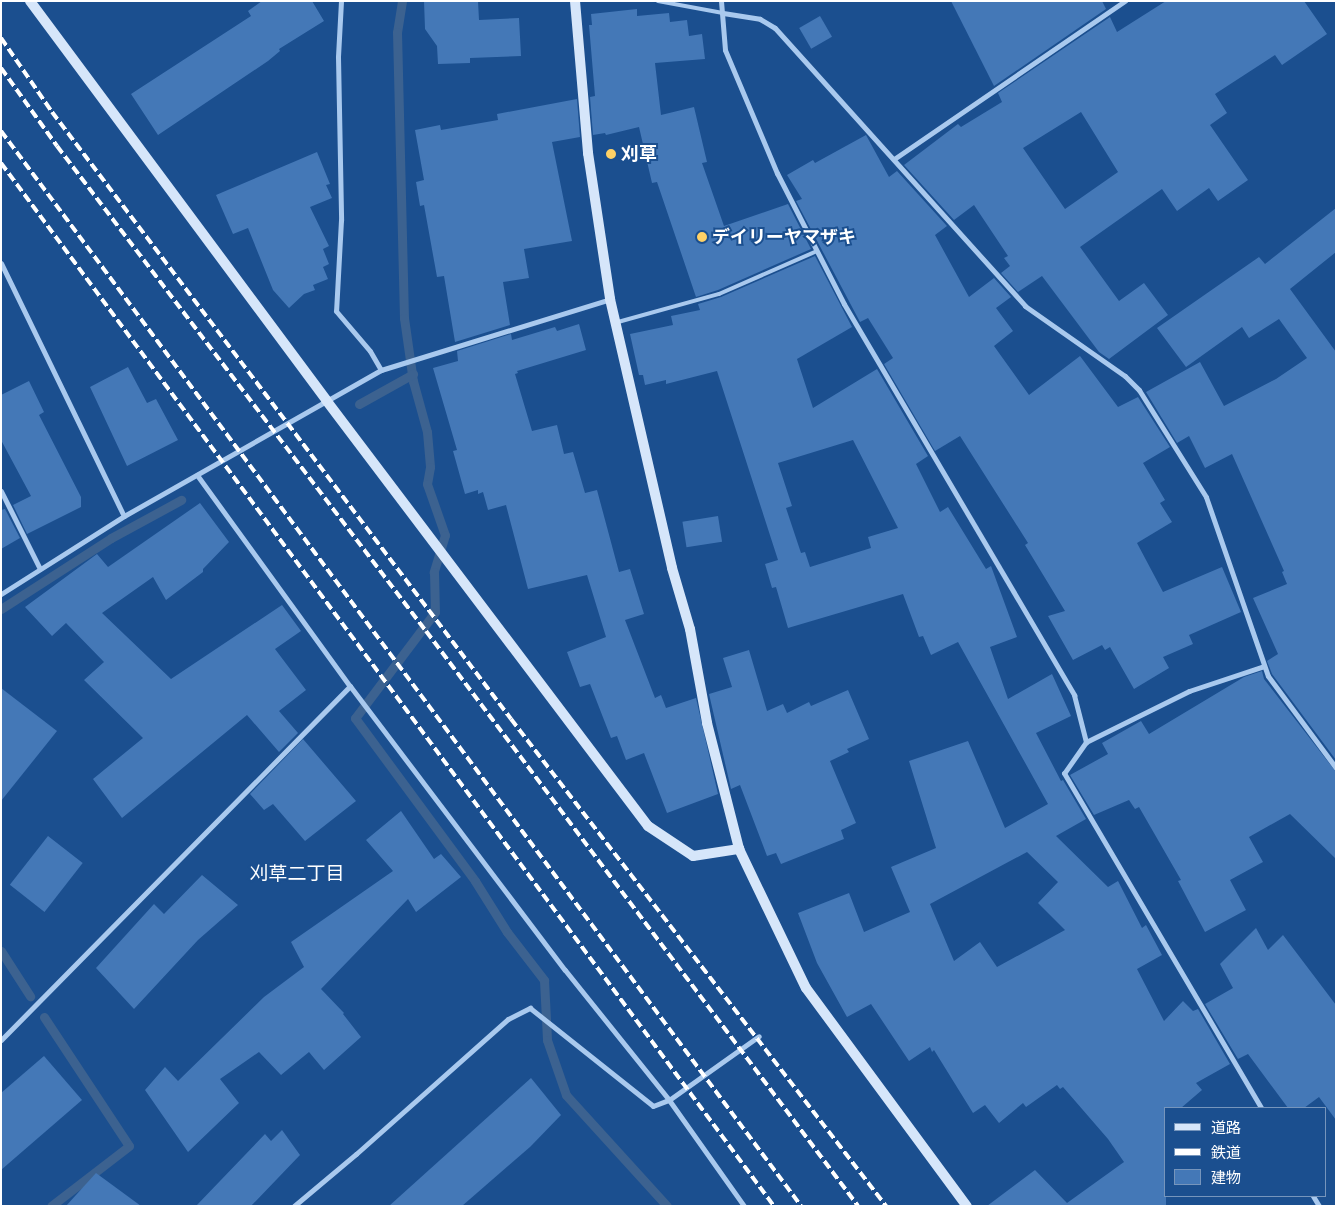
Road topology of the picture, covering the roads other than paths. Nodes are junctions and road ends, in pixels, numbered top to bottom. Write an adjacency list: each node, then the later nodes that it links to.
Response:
1 (30, 1): 14 (street)
2 (341, 1): 13 (street)
3 (575, 1): 11 (street)
4 (658, 1): 7 (lane)
5 (721, 1): 7 (street)
6 (1125, 1): 8 (street)
7 (722, 14): 8 (street); 9 (street)
8 (894, 159): 20 (street)
9 (817, 251): 12 (lane); 22 (street)
10 (1, 263): 17 (street)
11 (610, 299): 12 (street); 13 (street)
12 (615, 323): 24 (street)
13 (381, 370): 14 (street)
14 (326, 400): 15 (street); 24 (street)
15 (197, 476): 17 (street); 21 (street)
16 (1, 491): 18 (street)
17 (124, 516): 18 (street)
18 (40, 569): 19 (street)
19 (1, 594)
20 (1264, 666): 22 (street); 23 (street)
21 (350, 686): 26 (street); 27 (street)
22 (1086, 742): 28 (street)
23 (1336, 768)
24 (739, 849): 31 (street)
25 (759, 1036): 27 (street)
26 (1, 1040)
27 (669, 1100): 29 (street); 30 (street)
28 (1260, 1107)
29 (294, 1206)
30 (744, 1206)
31 (967, 1206)

